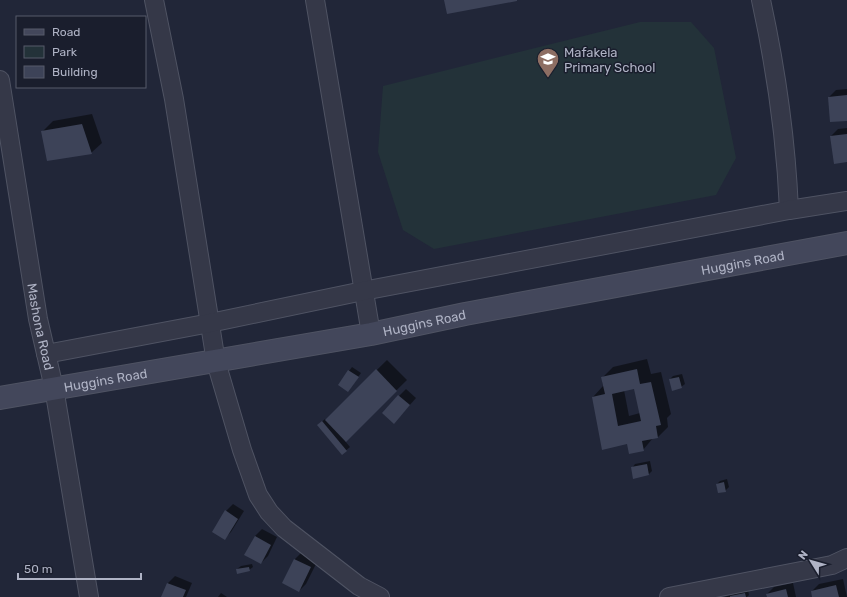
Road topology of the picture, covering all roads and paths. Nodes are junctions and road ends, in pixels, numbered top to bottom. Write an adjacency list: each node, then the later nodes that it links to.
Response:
1 (154, 0): 9 (street)
2 (315, 0): 8 (street)
3 (761, 0): 6 (street)
4 (0, 80): 11 (street, Mashona Road)
5 (847, 201): 6 (street)
6 (788, 210): 8 (street)
7 (847, 243): 10 (street, Huggins Road)
8 (363, 291): 9 (street); 10 (street)
9 (210, 323): 11 (street); 12 (street)
10 (371, 334): 12 (street, Huggins Road)
11 (46, 354): 13 (street, Mashona Road)
12 (216, 362): 13 (street, Huggins Road); 16 (street)
13 (54, 388): 14 (street, Huggins Road); 17 (street, Mashona Road)
14 (0, 398)
15 (847, 558): 19 (street)
16 (356, 592): 18 (street)
17 (89, 597)
18 (380, 597)
19 (669, 597)

